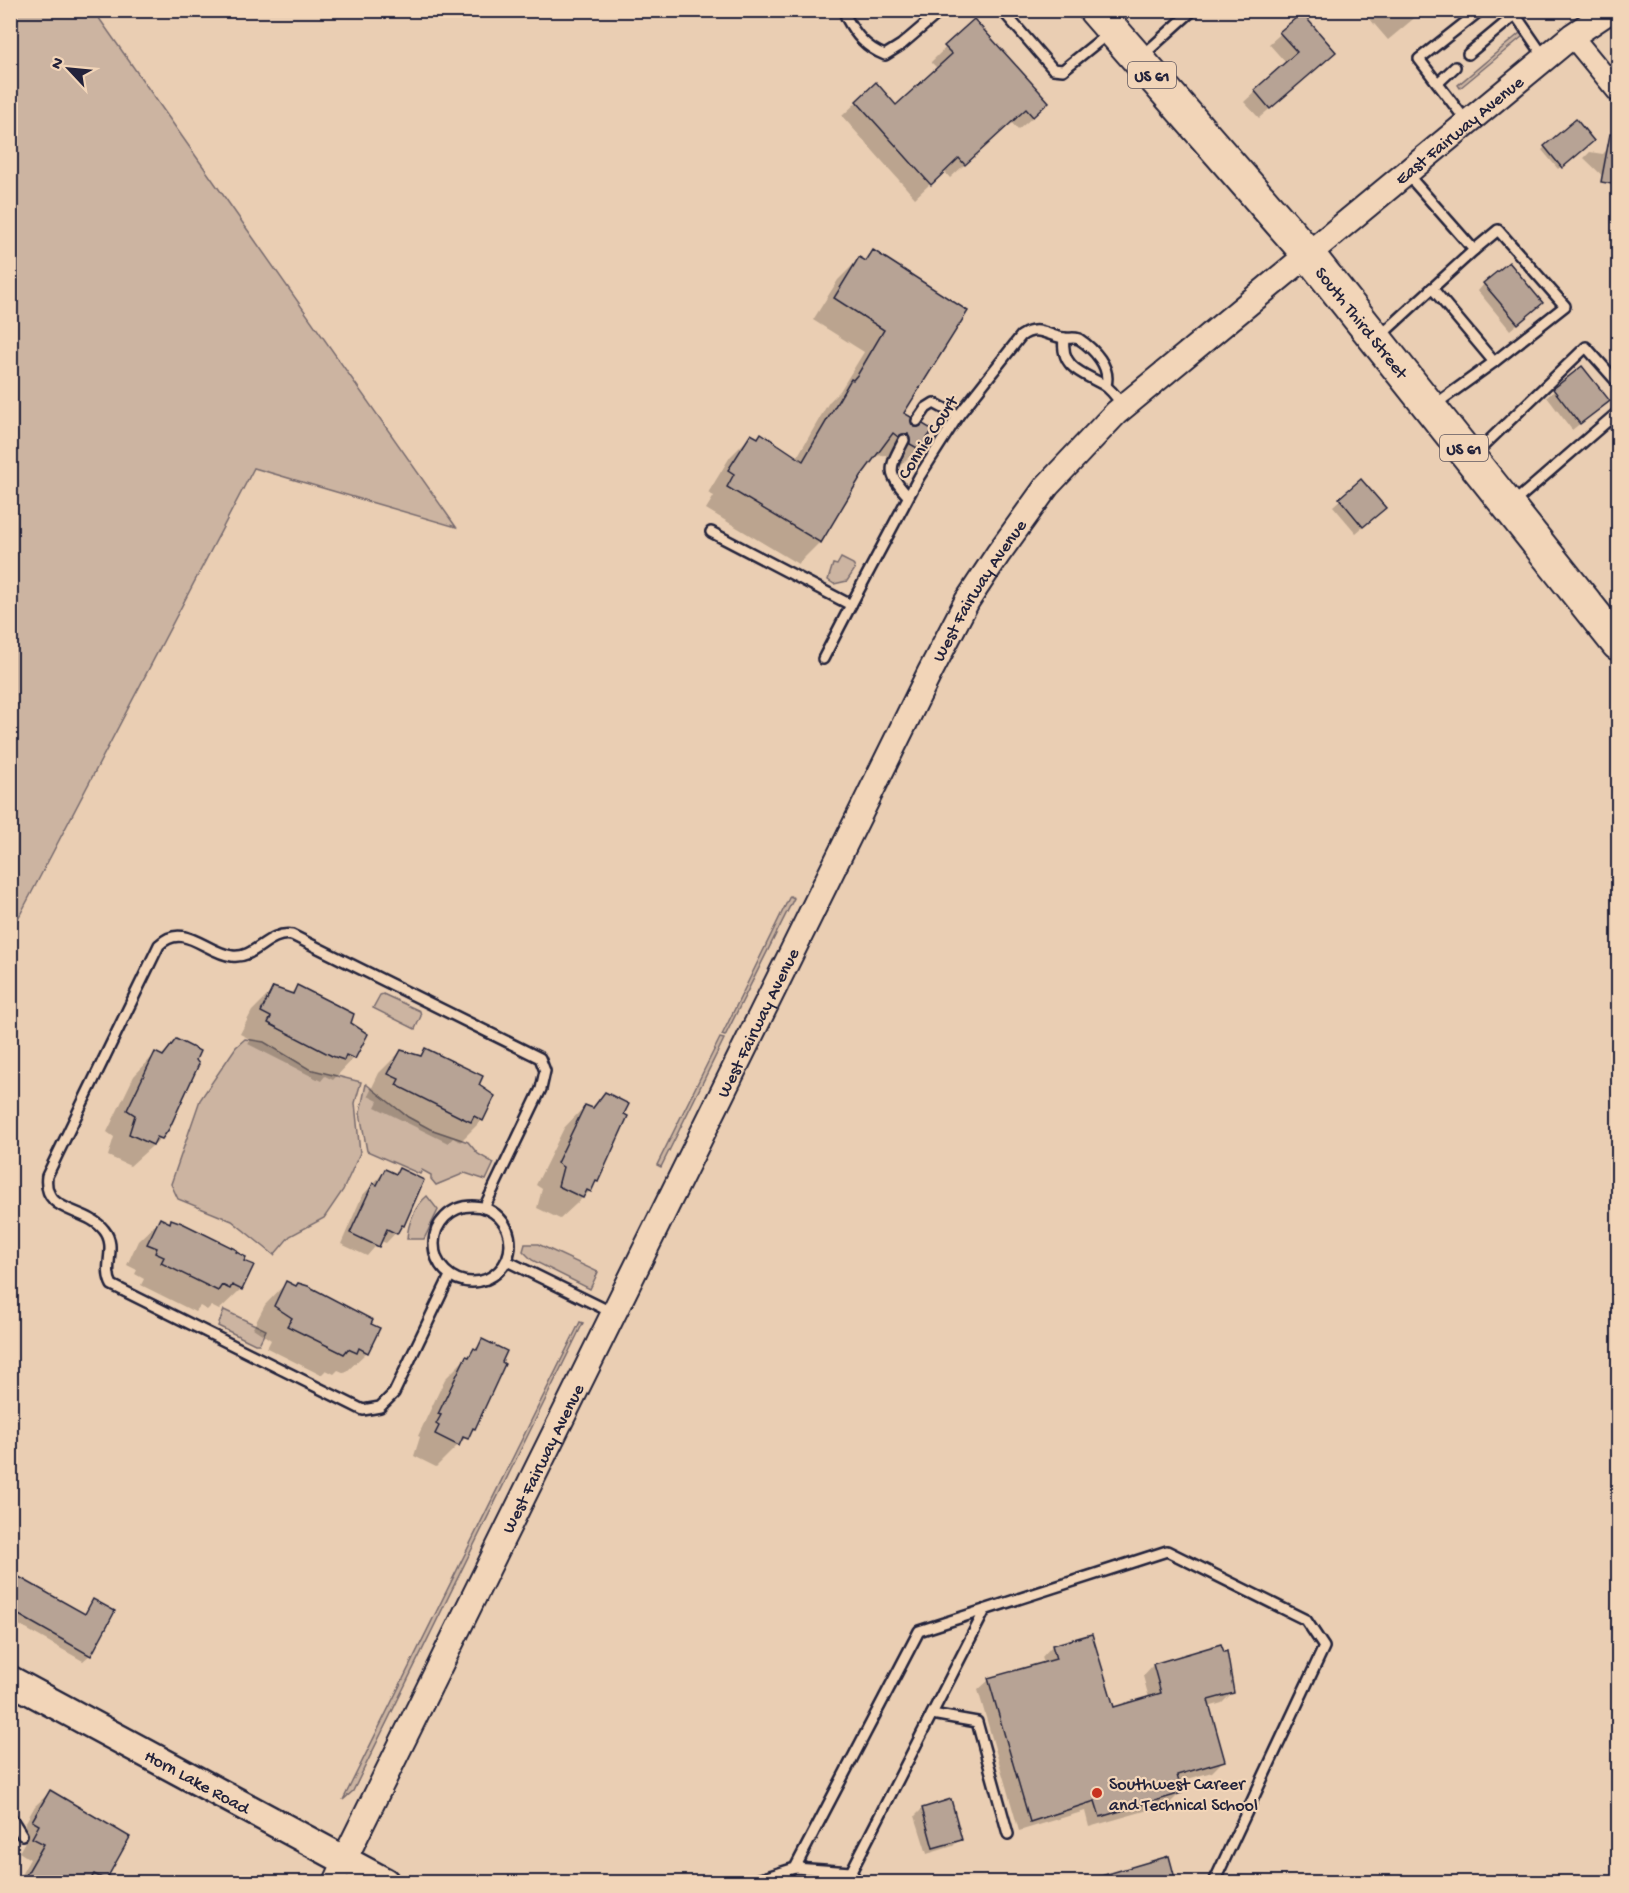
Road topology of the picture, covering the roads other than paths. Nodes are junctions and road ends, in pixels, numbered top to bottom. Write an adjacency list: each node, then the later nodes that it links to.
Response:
1 (848, 10): 2 (lane)
2 (942, 10)
3 (1002, 10): 8 (lane)
4 (1193, 10): 12 (lane)
5 (1480, 10): 14 (lane)
6 (1611, 10): 9 (street, East Fairway Avenue)
7 (1513, 13): 10 (lane); 11 (lane)
8 (1104, 20): 12 (highway, South Third Street / US 61)
9 (1572, 36): 11 (street, East Fairway Avenue); 15 (street)
10 (1468, 54)
11 (1545, 58): 16 (street, East Fairway Avenue)
12 (1138, 59): 19 (highway, South Third Street / US 61)
13 (1455, 67): 14 (lane)
14 (1438, 83): 16 (lane)
15 (1618, 92)
16 (1467, 122): 17 (street, East Fairway Avenue)
17 (1406, 173): 18 (lane); 19 (street, East Fairway Avenue)
18 (1474, 250): 20 (lane); 23 (lane)
19 (1308, 254): 22 (highway, South Third Street / US 61); 26 (street, West Fairway Avenue)
20 (1432, 288): 22 (lane); 23 (lane)
21 (1064, 338): 25 (lane, Connie Court); 25 (lane, Connie Court); 29 (lane, Connie Court)
22 (1376, 339): 27 (highway, South Third Street / US 61)
23 (1494, 362): 27 (lane)
24 (1618, 383): 32 (lane)
25 (1106, 385): 26 (lane, Connie Court)
26 (1124, 406): 42 (street, West Fairway Avenue)
27 (1431, 408): 32 (highway, South Third Street / US 61)
28 (1618, 412): 34 (lane)
29 (958, 416): 30 (lane); 33 (lane, Connie Court)
30 (917, 421)
31 (904, 440): 33 (lane)
32 (1472, 458): 34 (highway, South Third Street / US 61)
33 (908, 496): 36 (lane, Connie Court)
34 (1510, 506): 37 (highway, South Third Street / US 61)
35 (711, 532): 36 (lane)
36 (851, 605): 38 (lane, Connie Court)
37 (1618, 644)
38 (823, 659)
39 (484, 1208): 40 (lane); 41 (lane); 41 (lane)
40 (507, 1261): 41 (lane); 42 (lane)
41 (450, 1276)
42 (615, 1314): 50 (street, West Fairway Avenue)
43 (985, 1610): 45 (lane); 49 (lane); 55 (lane)
44 (10, 1680): 50 (main road, Horn Lake Road)
45 (932, 1714): 47 (lane); 51 (lane)
46 (10, 1816): 48 (lane)
47 (1008, 1834)
48 (22, 1835)
49 (795, 1868): 51 (lane); 53 (lane)
50 (339, 1871): 52 (main road, Horn Lake Road)
51 (851, 1872): 54 (lane)
52 (385, 1882)
53 (751, 1882)
54 (858, 1882)
55 (1214, 1882)

